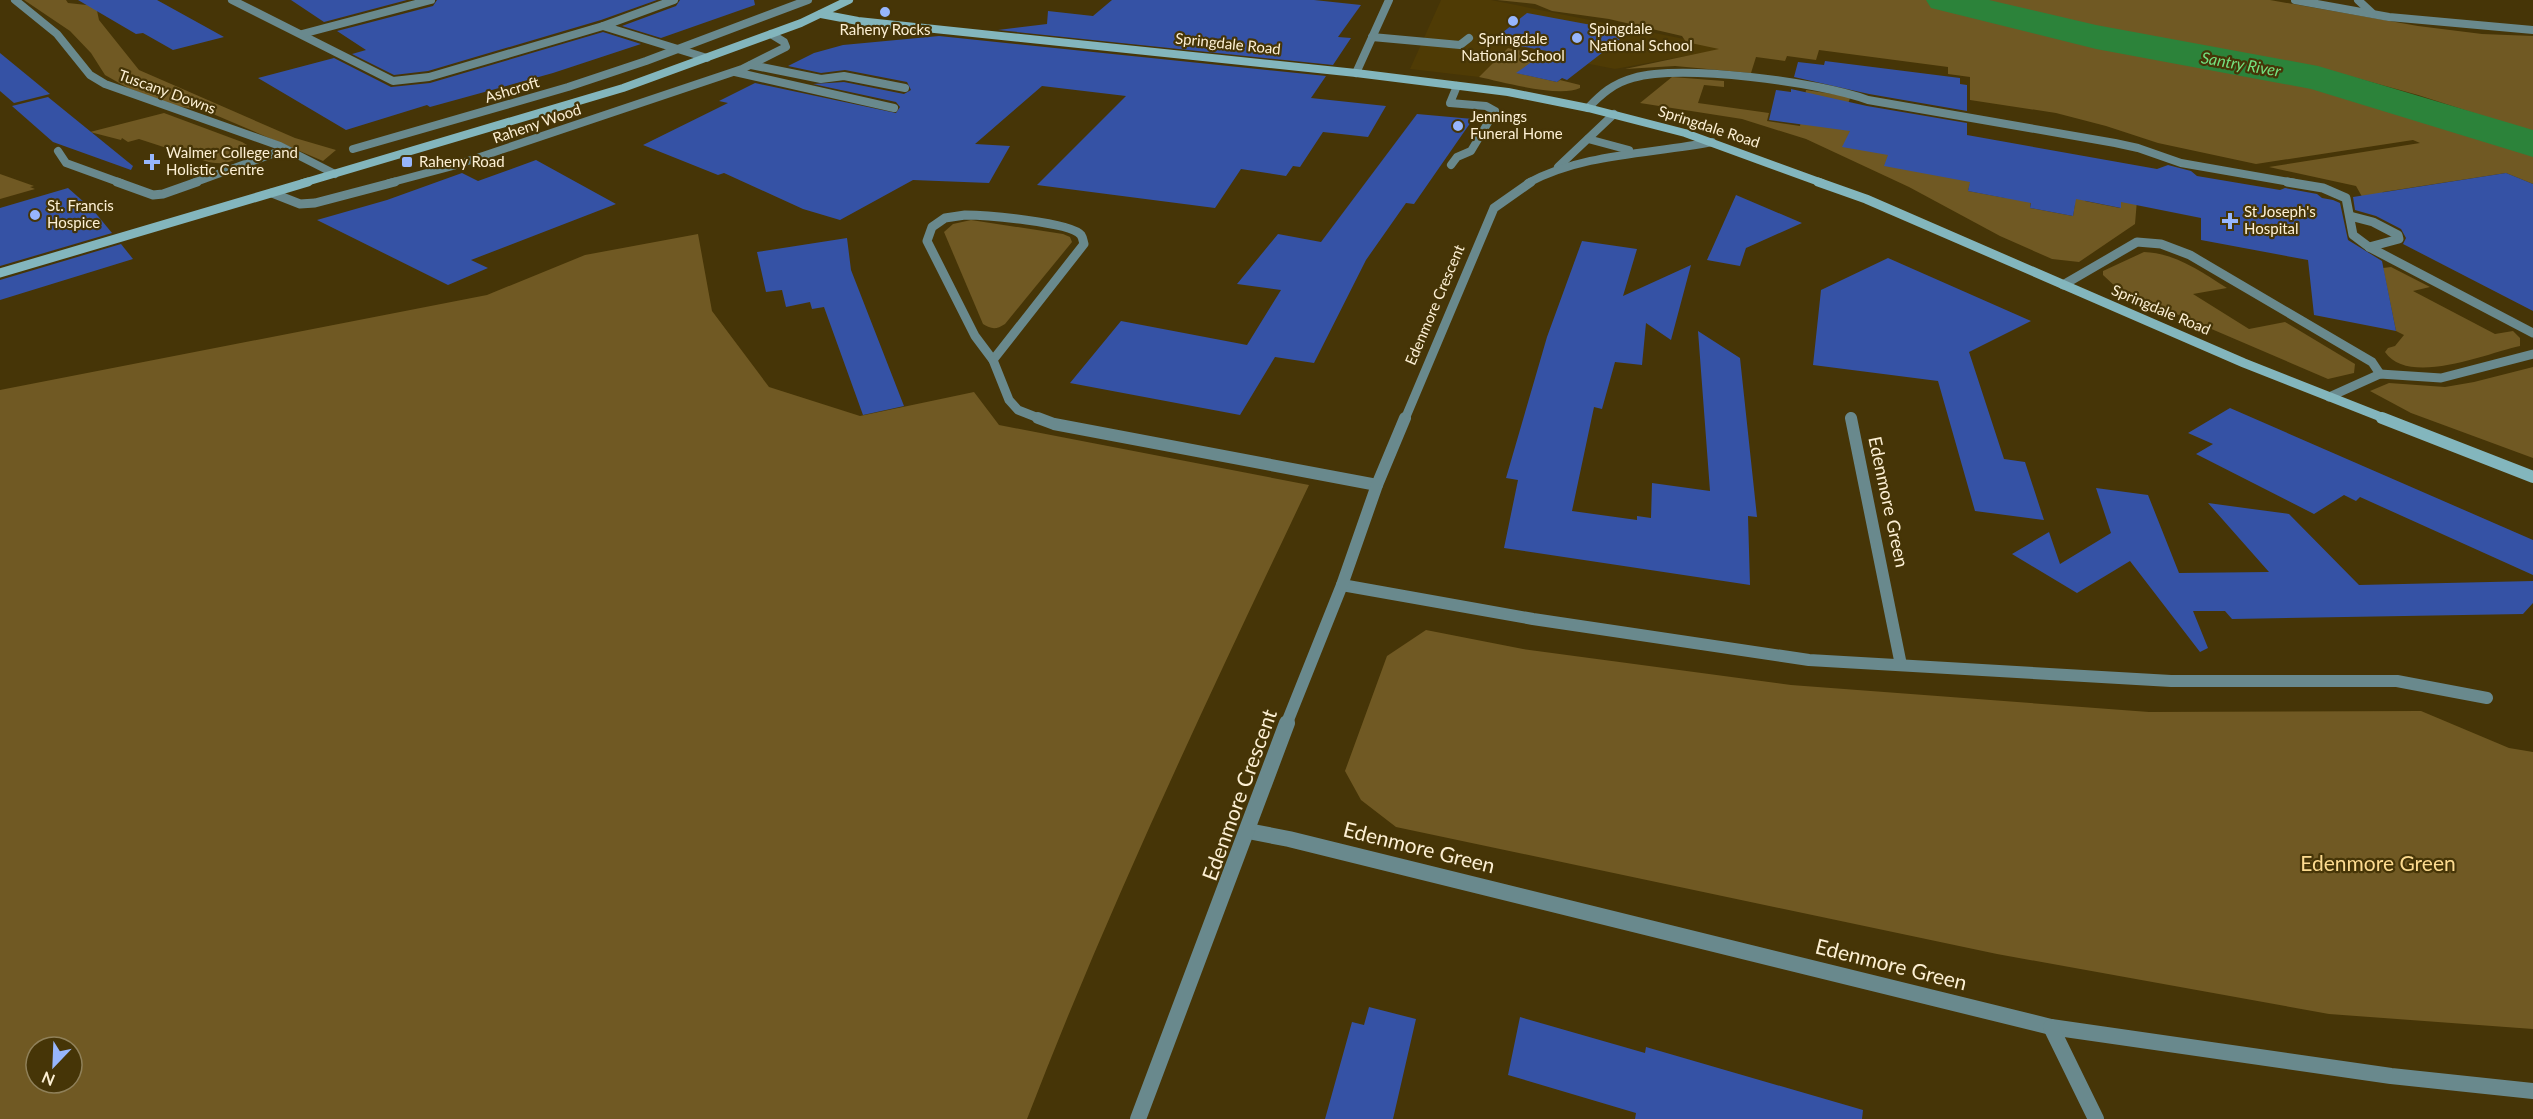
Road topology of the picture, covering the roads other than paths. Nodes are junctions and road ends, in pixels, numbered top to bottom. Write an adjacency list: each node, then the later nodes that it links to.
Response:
1 (15, 0): 31 (street, Tuscany Downs)
2 (232, 0): 14 (street, Ashcroft)
3 (431, 0): 14 (street)
4 (674, 0): 12 (street, Ashcroft)
5 (808, 0): 18 (street, Ashcroft)
6 (849, 0): 10 (street)
7 (1389, 0): 16 (street)
8 (2295, 0): 11 (street)
9 (2358, 0): 11 (street)
10 (821, 14): 15 (street); 22 (street, Springdale Road)
11 (2372, 14): 13 (street)
12 (603, 26): 14 (street, Ashcroft); 18 (street)
13 (2533, 30)
14 (302, 34)
15 (771, 34): 19 (street); 20 (street, Raheny Wood)
16 (1372, 37): 17 (street); 22 (street)
17 (1468, 38)
18 (676, 49): 19 (street); 30 (street, Ashcroft)
19 (707, 58): 36 (street)
20 (751, 65): 21 (street, Raheny Wood); 24 (street)
21 (735, 72): 25 (street); 37 (street, Raheny Wood)
22 (1356, 73): 23 (street, Springdale Road)
23 (1457, 86): 26 (street, Springdale Road); 34 (street)
24 (905, 88)
25 (894, 108)
26 (1588, 108): 27 (street, Springdale Road); 38 (street)
27 (1614, 114): 28 (street, Edenmore Crescent); 29 (street, Springdale Road)
28 (1588, 138): 33 (street, Edenmore Crescent); 35 (street, Edenmore Crescent)
29 (1712, 142): 33 (street, Edenmore Crescent); 41 (street, Springdale Road)
30 (353, 149)
31 (283, 150): 32 (street); 36 (street, Tuscany Downs)
32 (58, 151)
33 (1636, 152): 35 (street, Edenmore Crescent)
34 (1451, 165)
35 (1557, 168): 49 (street, Edenmore Crescent)
36 (335, 174): 37 (street)
37 (272, 193): 40 (street)
38 (2350, 216): 39 (street); 39 (street)
39 (2369, 247): 42 (street)
40 (0, 273)
41 (2063, 285): 45 (street); 46 (street, Springdale Road)
42 (2533, 333)
43 (2533, 354): 45 (street)
44 (993, 360): 44 (street); 49 (street)
45 (2380, 374): 46 (street)
46 (2329, 397): 48 (street, Springdale Road)
47 (1851, 418): 51 (street, Edenmore Green)
48 (2533, 477)
49 (1377, 485): 50 (street, Edenmore Crescent)
50 (1342, 585): 51 (street); 53 (street, Edenmore Crescent)
51 (1901, 665): 52 (street)
52 (2487, 698)
53 (1248, 831): 54 (street, Edenmore Green); 56 (street, Edenmore Crescent)
54 (2050, 1027): 55 (street, Edenmore Green); 57 (street)
55 (2533, 1091)
56 (1138, 1119)
57 (2096, 1119)

